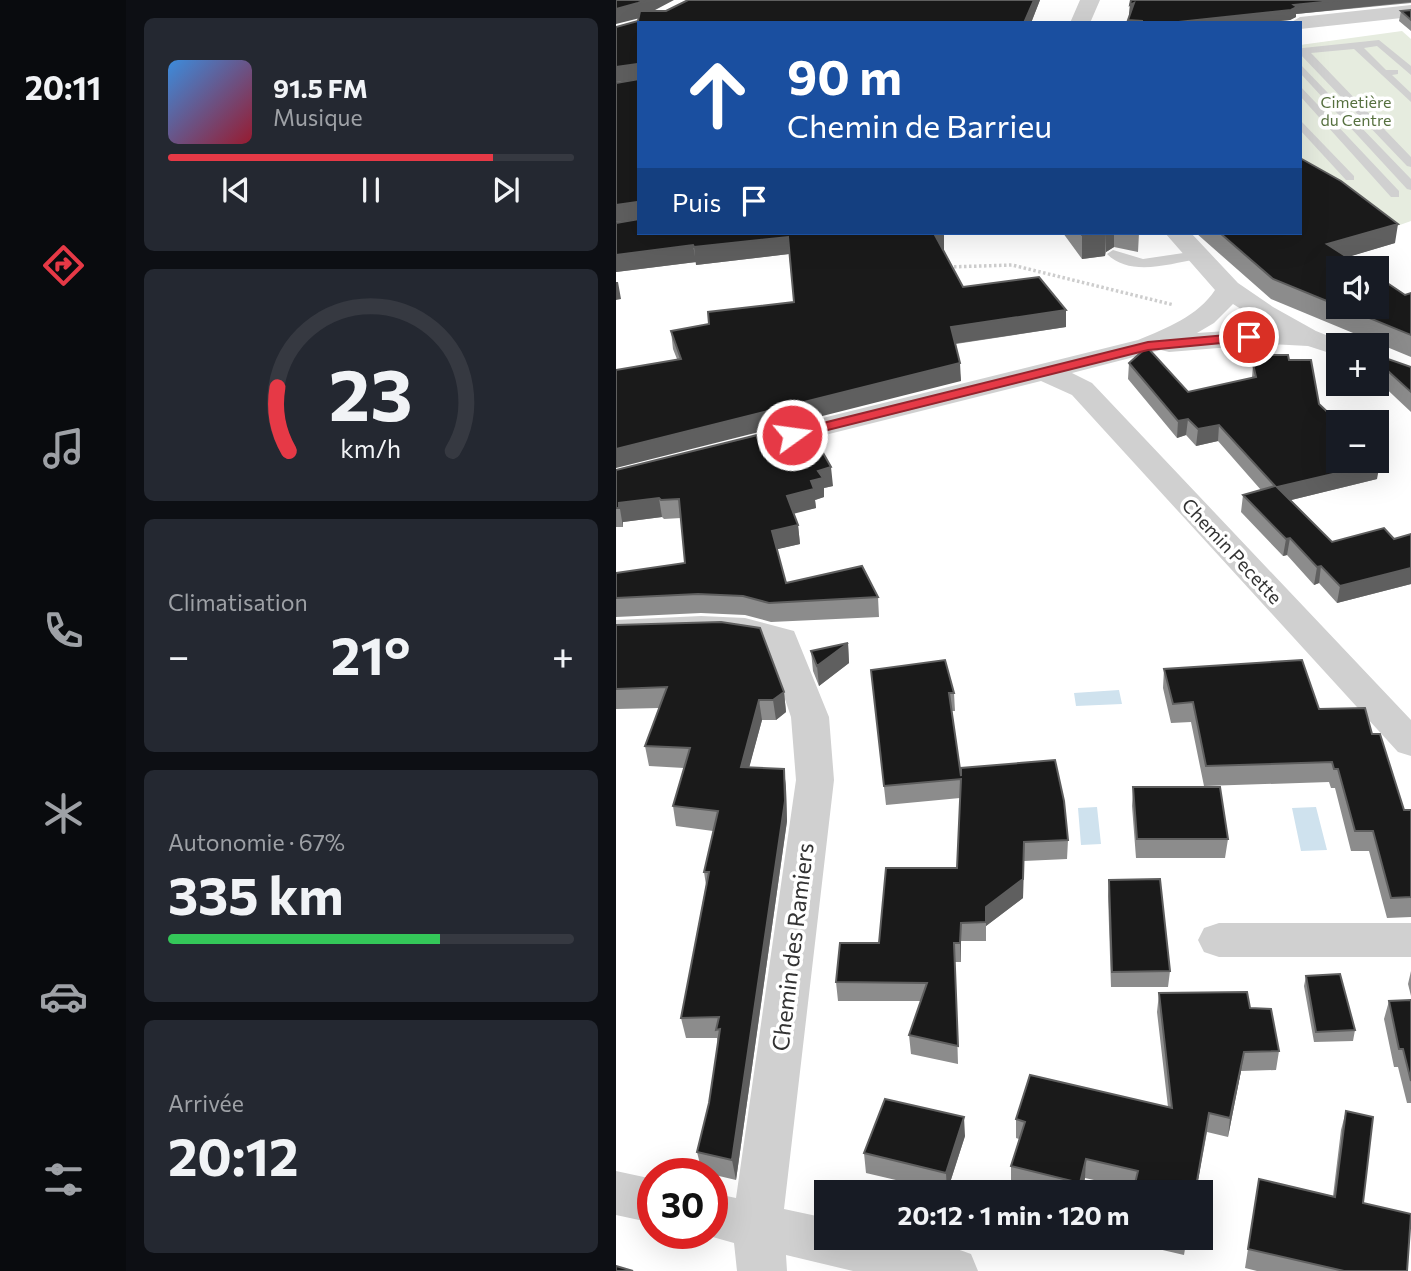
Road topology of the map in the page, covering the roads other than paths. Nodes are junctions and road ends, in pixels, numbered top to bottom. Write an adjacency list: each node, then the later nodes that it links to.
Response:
1 (1090, 0): 3 (street)
2 (1410, 10): 4 (street)
3 (1080, 21)
4 (1302, 23)
5 (1356, 46): 6 (lane); 8 (lane); 9 (lane)
6 (1302, 51): 12 (lane)
7 (1302, 69): 13 (lane)
8 (1410, 71): 9 (lane)
9 (1384, 73): 11 (lane)
10 (1302, 91): 14 (lane)
11 (1411, 99)
12 (1367, 118): 13 (lane); 17 (lane)
13 (1349, 120): 14 (lane); 19 (lane)
14 (1330, 122): 15 (lane); 20 (lane)
15 (1302, 124)
16 (1302, 125): 18 (lane)
17 (1411, 164)
18 (1350, 178)
19 (1411, 186)
20 (1395, 194)
21 (1179, 235): 23 (street)
22 (1113, 254): 23 (lane)
23 (1197, 255): 24 (street)
24 (1229, 289): 25 (street); 27 (street)
25 (1311, 338): 26 (street); 27 (street)
26 (1326, 343)
27 (1148, 346): 28 (street)
28 (1043, 371): 29 (street); 31 (street, Chemin Pecette)
29 (737, 449)
30 (616, 631): 36 (street, Chemin des Ramiers)
31 (1411, 743)
32 (1219, 940): 33 (street)
33 (1411, 940)
34 (616, 1193): 35 (street)
35 (637, 1198)
36 (744, 1237): 37 (street, Chemin des Ramiers)
37 (953, 1271)

